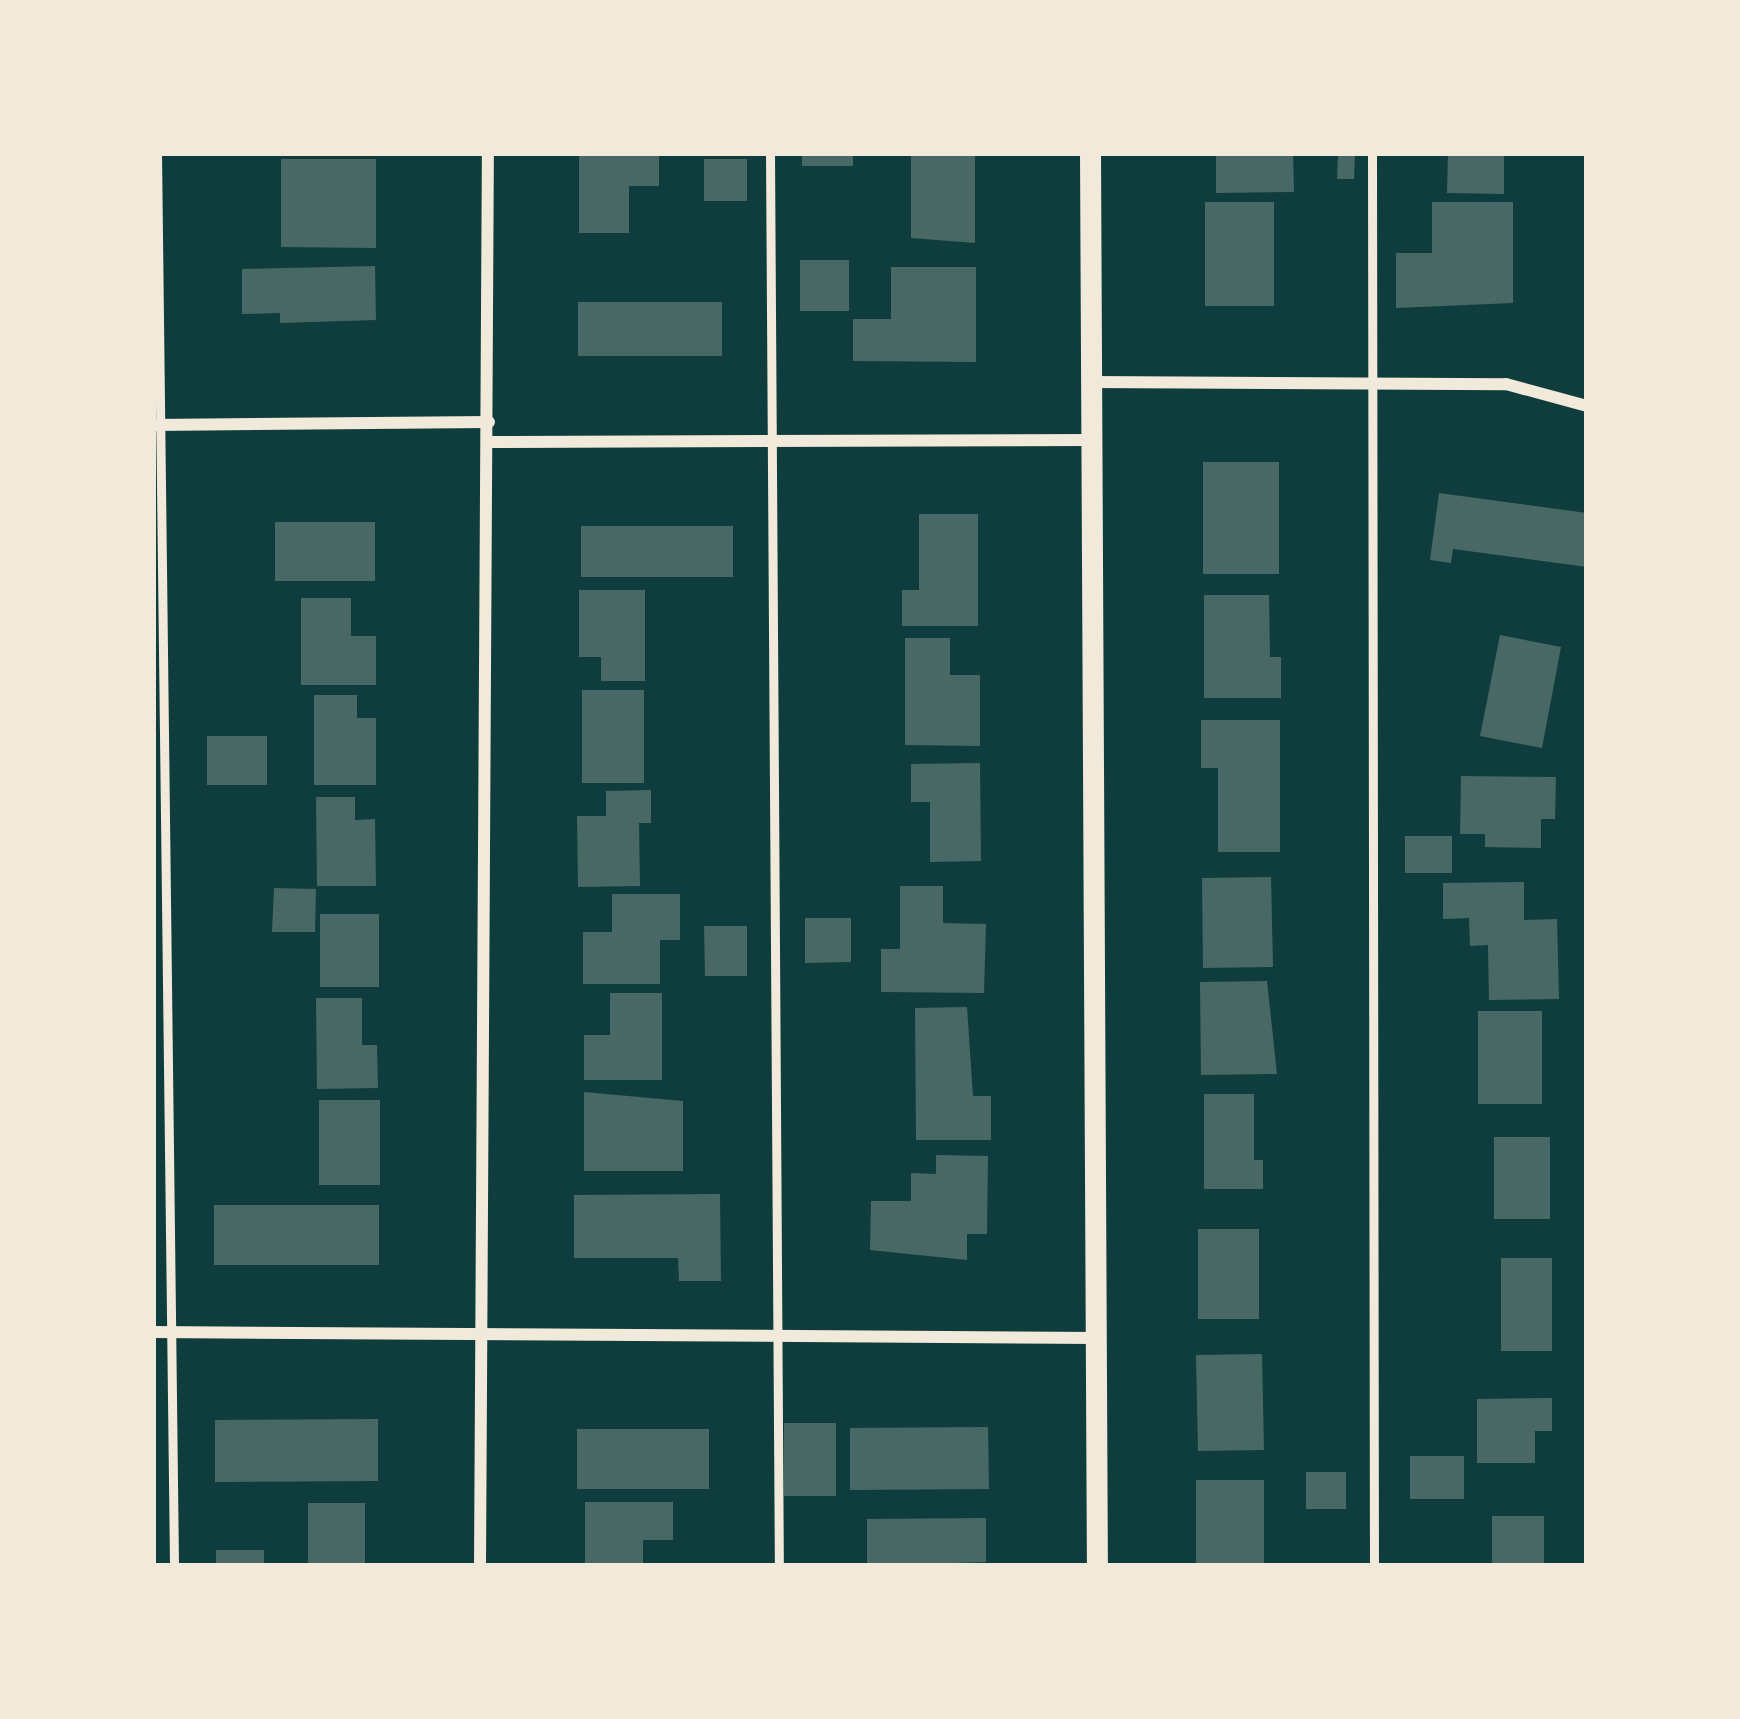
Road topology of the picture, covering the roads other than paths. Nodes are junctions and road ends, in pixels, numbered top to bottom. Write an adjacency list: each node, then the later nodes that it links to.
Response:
1 (157, 153): 10 (lane)
2 (488, 153): 9 (street)
3 (770, 153): 11 (lane)
4 (1090, 153): 6 (street)
5 (1372, 153): 7 (lane)
6 (1090, 382): 7 (street); 12 (street)
7 (1372, 383): 8 (street); 23 (lane)
8 (1587, 406)
9 (489, 422): 10 (street); 13 (street)
10 (156, 425): 15 (lane)
11 (769, 440): 12 (street); 13 (street); 17 (lane)
12 (1090, 440): 18 (street)
13 (489, 442): 16 (street)
14 (153, 1332): 15 (street)
15 (173, 1332): 16 (street); 19 (lane)
16 (480, 1333): 17 (street); 20 (street)
17 (778, 1335): 18 (street); 21 (lane)
18 (1096, 1338): 22 (street)
19 (174, 1566)
20 (480, 1566)
21 (778, 1566)
22 (1097, 1566)
23 (1374, 1566)

